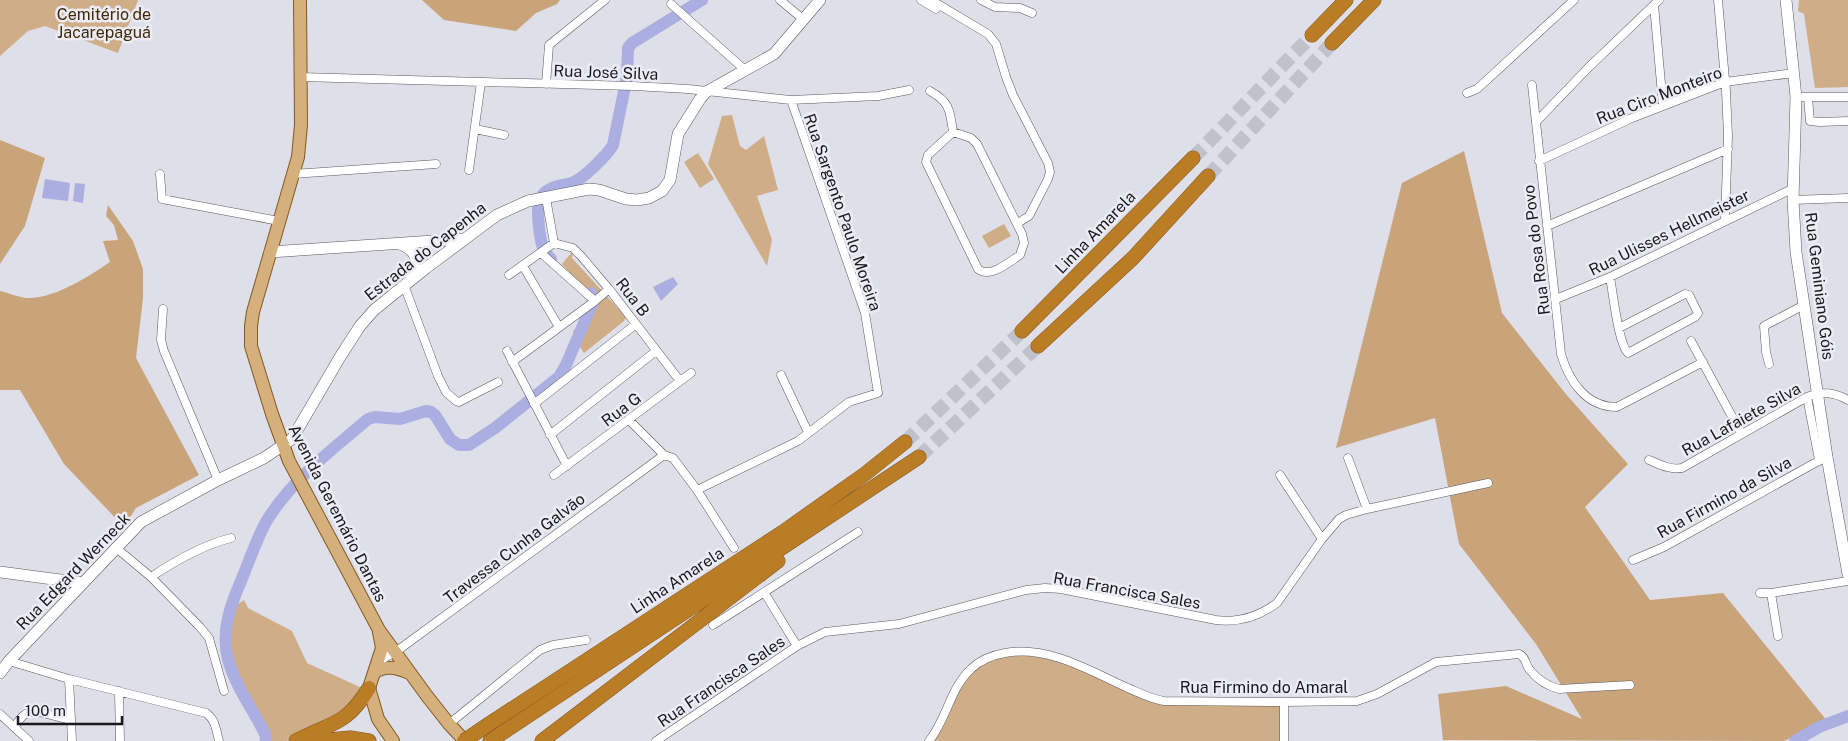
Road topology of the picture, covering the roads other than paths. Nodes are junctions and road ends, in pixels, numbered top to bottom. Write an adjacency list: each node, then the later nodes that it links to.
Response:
1 (300, 0): 24 (main road, Avenida Geremário Dantas)
2 (605, 0): 27 (street)
3 (780, 0): 18 (street)
4 (820, 0): 18 (street, Estrada do Capenha)
5 (921, 0): 19 (street)
6 (931, 0): 19 (street)
7 (981, 0): 16 (street)
8 (1018, 0): 16 (street)
9 (1346, 0): 20 (highway)
10 (1374, 0): 21 (highway)
11 (1574, 0): 32 (street)
12 (1718, 0): 26 (street)
13 (1786, 0): 23 (street, Rua Geminiano Góis)
14 (1656, 2): 36 (street); 38 (street)
15 (670, 4): 22 (street)
16 (1020, 8): 17 (street)
17 (1032, 13)
18 (804, 20): 22 (street, Estrada do Capenha)
19 (962, 21): 55 (street)
20 (1312, 34)
21 (1332, 43)
22 (745, 70): 31 (street, Estrada do Capenha)
23 (1794, 73): 26 (street, Rua Ciro Monteiro); 33 (street, Rua Geminiano Góis)
24 (300, 78): 25 (street, Rua José Silva); 48 (main road, Avenida Geremário Dantas)
25 (481, 82): 27 (street, Rua José Silva); 39 (street)
26 (1725, 82): 36 (street, Rua Ciro Monteiro); 42 (street)
27 (546, 84): 31 (street, Rua José Silva)
28 (1532, 85): 38 (street, Rua Rosa do Povo)
29 (909, 90): 35 (street, Rua José Silva)
30 (930, 91): 40 (street)
31 (706, 92): 35 (street, Rua José Silva); 51 (street, Estrada do Capenha)
32 (1467, 93)
33 (1802, 97): 34 (street); 37 (street); 50 (street, Rua Geminiano Góis)
34 (1848, 97)
35 (790, 100): 89 (street, Rua Sargento Paulo Moreira)
36 (1663, 106): 44 (street, Rua Ciro Monteiro)
37 (1848, 121)
38 (1536, 122): 44 (street, Rua Rosa do Povo)
39 (475, 129): 41 (street); 46 (street)
40 (953, 132): 55 (street); 55 (street)
41 (504, 135)
42 (1728, 150): 53 (street); 56 (street)
43 (1193, 158): 73 (highway, Linha Amarela)
44 (1539, 161): 56 (street, Rua Rosa do Povo)
45 (436, 164): 48 (street)
46 (469, 170)
47 (160, 174): 54 (street)
48 (293, 174): 54 (main road, Avenida Geremário Dantas)
49 (1208, 176): 75 (highway)
50 (1794, 194): 52 (street); 53 (street, Rua Ulisses Hellmeister); 68 (street, Rua Geminiano Góis)
51 (545, 198): 57 (street, Estrada do Capenha); 59 (street)
52 (1848, 198)
53 (1725, 220): 63 (street, Rua Ulisses Hellmeister)
54 (279, 221): 60 (main road, Avenida Geremário Dantas)
55 (1018, 223)
56 (1547, 226): 66 (street, Rua Rosa do Povo)
57 (463, 239): 58 (street); 64 (street, Estrada do Capenha)
58 (400, 244): 60 (street); 64 (street)
59 (546, 248): 61 (street); 65 (street, Rua B); 67 (street)
60 (270, 252): 93 (main road, Avenida Geremário Dantas)
61 (523, 266): 62 (street); 71 (street)
62 (509, 275)
63 (1610, 277): 66 (street, Rua Ulisses Hellmeister); 72 (street)
64 (407, 282): 83 (street); 93 (street, Estrada do Capenha)
65 (609, 289): 67 (street); 70 (street, Rua B)
66 (1556, 299): 79 (street, Rua Rosa do Povo)
67 (595, 301): 71 (street)
68 (1804, 305): 80 (street); 85 (street, Rua Geminiano Góis)
69 (163, 310): 102 (street)
70 (636, 324): 76 (street, Rua B); 87 (street)
71 (559, 327): 78 (street)
72 (1619, 328): 72 (street)
73 (1022, 330)
74 (1691, 341): 79 (street)
75 (1038, 346)
76 (656, 350): 84 (street, Rua B); 91 (street)
77 (507, 351): 78 (street)
78 (512, 362): 87 (street)
79 (1703, 362): 90 (street)
80 (1769, 364)
81 (691, 373): 84 (street, Rua G)
82 (781, 375): 89 (street)
83 (498, 382)
84 (680, 382): 88 (street, Rua G)
85 (1815, 397): 86 (street); 90 (street, Rua Lafaiete Silva); 97 (street, Rua Geminiano Góis)
86 (1848, 400)
87 (534, 404): 91 (street)
88 (630, 420): 94 (street); 99 (street, Rua G)
89 (808, 432): 104 (street)
90 (1741, 433): 98 (street, Rua Lafaiete Silva)
91 (550, 434): 99 (street)
92 (904, 442): 149 (highway, Linha Amarela, bridge)
93 (284, 446): 102 (street, Rua Edgard Werneck); 122 (main road, Avenida Geremário Dantas)
94 (664, 455): 104 (street); 126 (street, Travessa Cunha Galvão)
95 (919, 457): 106 (highway, Linha Amarela)
96 (1348, 458): 105 (street)
97 (1823, 459): 112 (street, Rua Firmino da Silva); 114 (street, Rua Geminiano Góis)
98 (1649, 460)
99 (566, 466): 100 (street, Rua G)
100 (554, 475)
101 (1280, 475): 109 (street)
102 (218, 480): 110 (street, Rua Edgard Werneck)
103 (1488, 483): 105 (street, Rua Francisca Sales)
104 (697, 490): 111 (street)
105 (1367, 509): 109 (street, Rua Francisca Sales)
106 (822, 522): 150 (highway, Linha Amarela); 151 (highway)
107 (858, 532): 118 (street)
108 (231, 538): 115 (street)
109 (1322, 539): 125 (street, Rua Francisca Sales)
110 (115, 547): 115 (street); 117 (street, Rua Edgard Werneck)
111 (734, 548)
112 (1633, 560)
113 (0, 572): 117 (street)
114 (1848, 574)
115 (151, 577): 135 (street)
116 (1848, 581): 120 (street)
117 (83, 583): 127 (street, Rua Edgard Werneck)
118 (764, 592): 121 (street); 125 (street)
119 (1760, 592): 120 (street)
120 (1771, 593): 123 (street)
121 (713, 625)
122 (379, 630): 126 (main road, Avenida Geremário Dantas); 128 (main road, Avenida Geremário Dantas)
123 (1778, 636)
124 (586, 640): 139 (street)
125 (797, 646): 152 (street, Rua Francisca Sales)
126 (394, 652): 128 (street, Travessa Cunha Galvão); 130 (main road, Avenida Geremário Dantas)
127 (9, 661): 129 (street, Rua Edgard Werneck); 131 (street)
128 (376, 667): 130 (main road); 133 (main road, Avenida Geremário Dantas)
129 (0, 673)
130 (410, 673): 139 (main road, Avenida Geremário Dantas)
131 (69, 679): 134 (street); 138 (street)
132 (1630, 685): 136 (street, Rua Firmino do Amaral)
133 (369, 688): 145 (highway); 148 (main road)
134 (119, 691): 143 (street); 144 (street)
135 (224, 691)
136 (1284, 702): 153 (street, Rua Firmino do Amaral); 154 (street)
137 (0, 714): 140 (street)
138 (70, 720): 140 (street); 142 (street)
139 (449, 724): 149 (main road, Avenida Geremário Dantas)
140 (14, 727): 141 (street)
141 (29, 741)
142 (72, 741)
143 (120, 741)
144 (219, 741)
145 (296, 741)
146 (319, 741): 147 (highway)
147 (369, 741)
148 (393, 741)
149 (464, 741)
150 (490, 741)
151 (542, 741)
152 (656, 741)
153 (929, 741)
154 (1284, 741)

